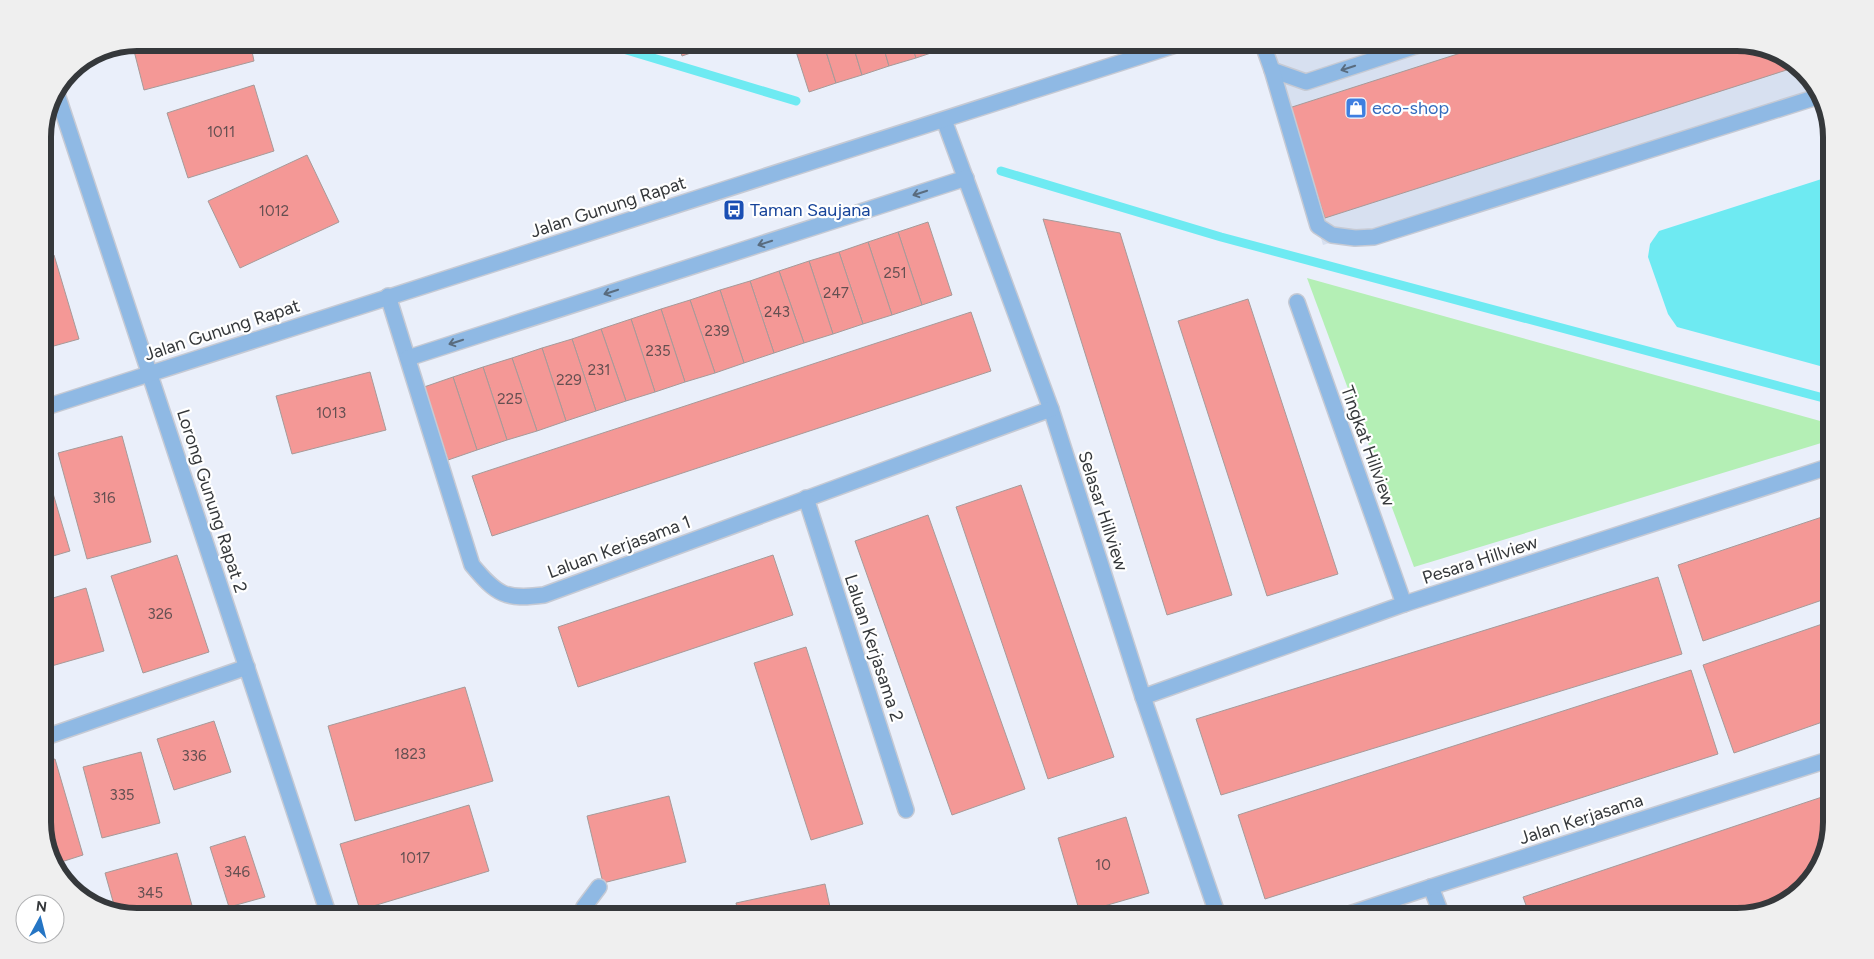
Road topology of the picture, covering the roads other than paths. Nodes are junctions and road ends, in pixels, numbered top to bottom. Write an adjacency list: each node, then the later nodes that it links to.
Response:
1 (1157, 51): 7 (street, Jalan Gunung Rapat)
2 (1265, 51): 4 (street)
3 (1401, 51): 4 (street, one-way to 4)
4 (1272, 70): 5 (street)
5 (1813, 98)
6 (59, 101): 12 (street, Lorong Gunung Rapat 2)
7 (944, 120): 8 (street, Selasar Hillview); 9 (street, Jalan Gunung Rapat)
8 (966, 178): 11 (street, one-way to 11); 14 (street, Selasar Hillview)
9 (388, 296): 11 (street, Laluan Kerjasama 1); 12 (street, Jalan Gunung Rapat)
10 (1297, 302): 17 (street, Tingkat Hillview)
11 (408, 358): 16 (street, Laluan Kerjasama 1)
12 (150, 372): 13 (street, Jalan Gunung Rapat); 18 (street, Lorong Gunung Rapat 2)
13 (51, 405)
14 (1051, 409): 16 (street, Laluan Kerjasama 1); 19 (street, Selasar Hillview)
15 (1823, 469): 17 (street, Pesara Hillview)
16 (806, 498): 22 (street, Laluan Kerjasama 2)
17 (1404, 604): 19 (street, Pesara Hillview)
18 (247, 667): 20 (street); 25 (street, Lorong Gunung Rapat 2)
19 (1142, 698): 27 (street, Selasar Hillview)
20 (51, 735)
21 (1823, 762): 24 (street, Jalan Kerjasama)
22 (906, 810)
23 (599, 887): 26 (street)
24 (1431, 887): 28 (street, Jalan Kerjasama); 29 (street)
25 (326, 908)
26 (584, 908)
27 (1215, 908)
28 (1367, 908)
29 (1439, 908)

